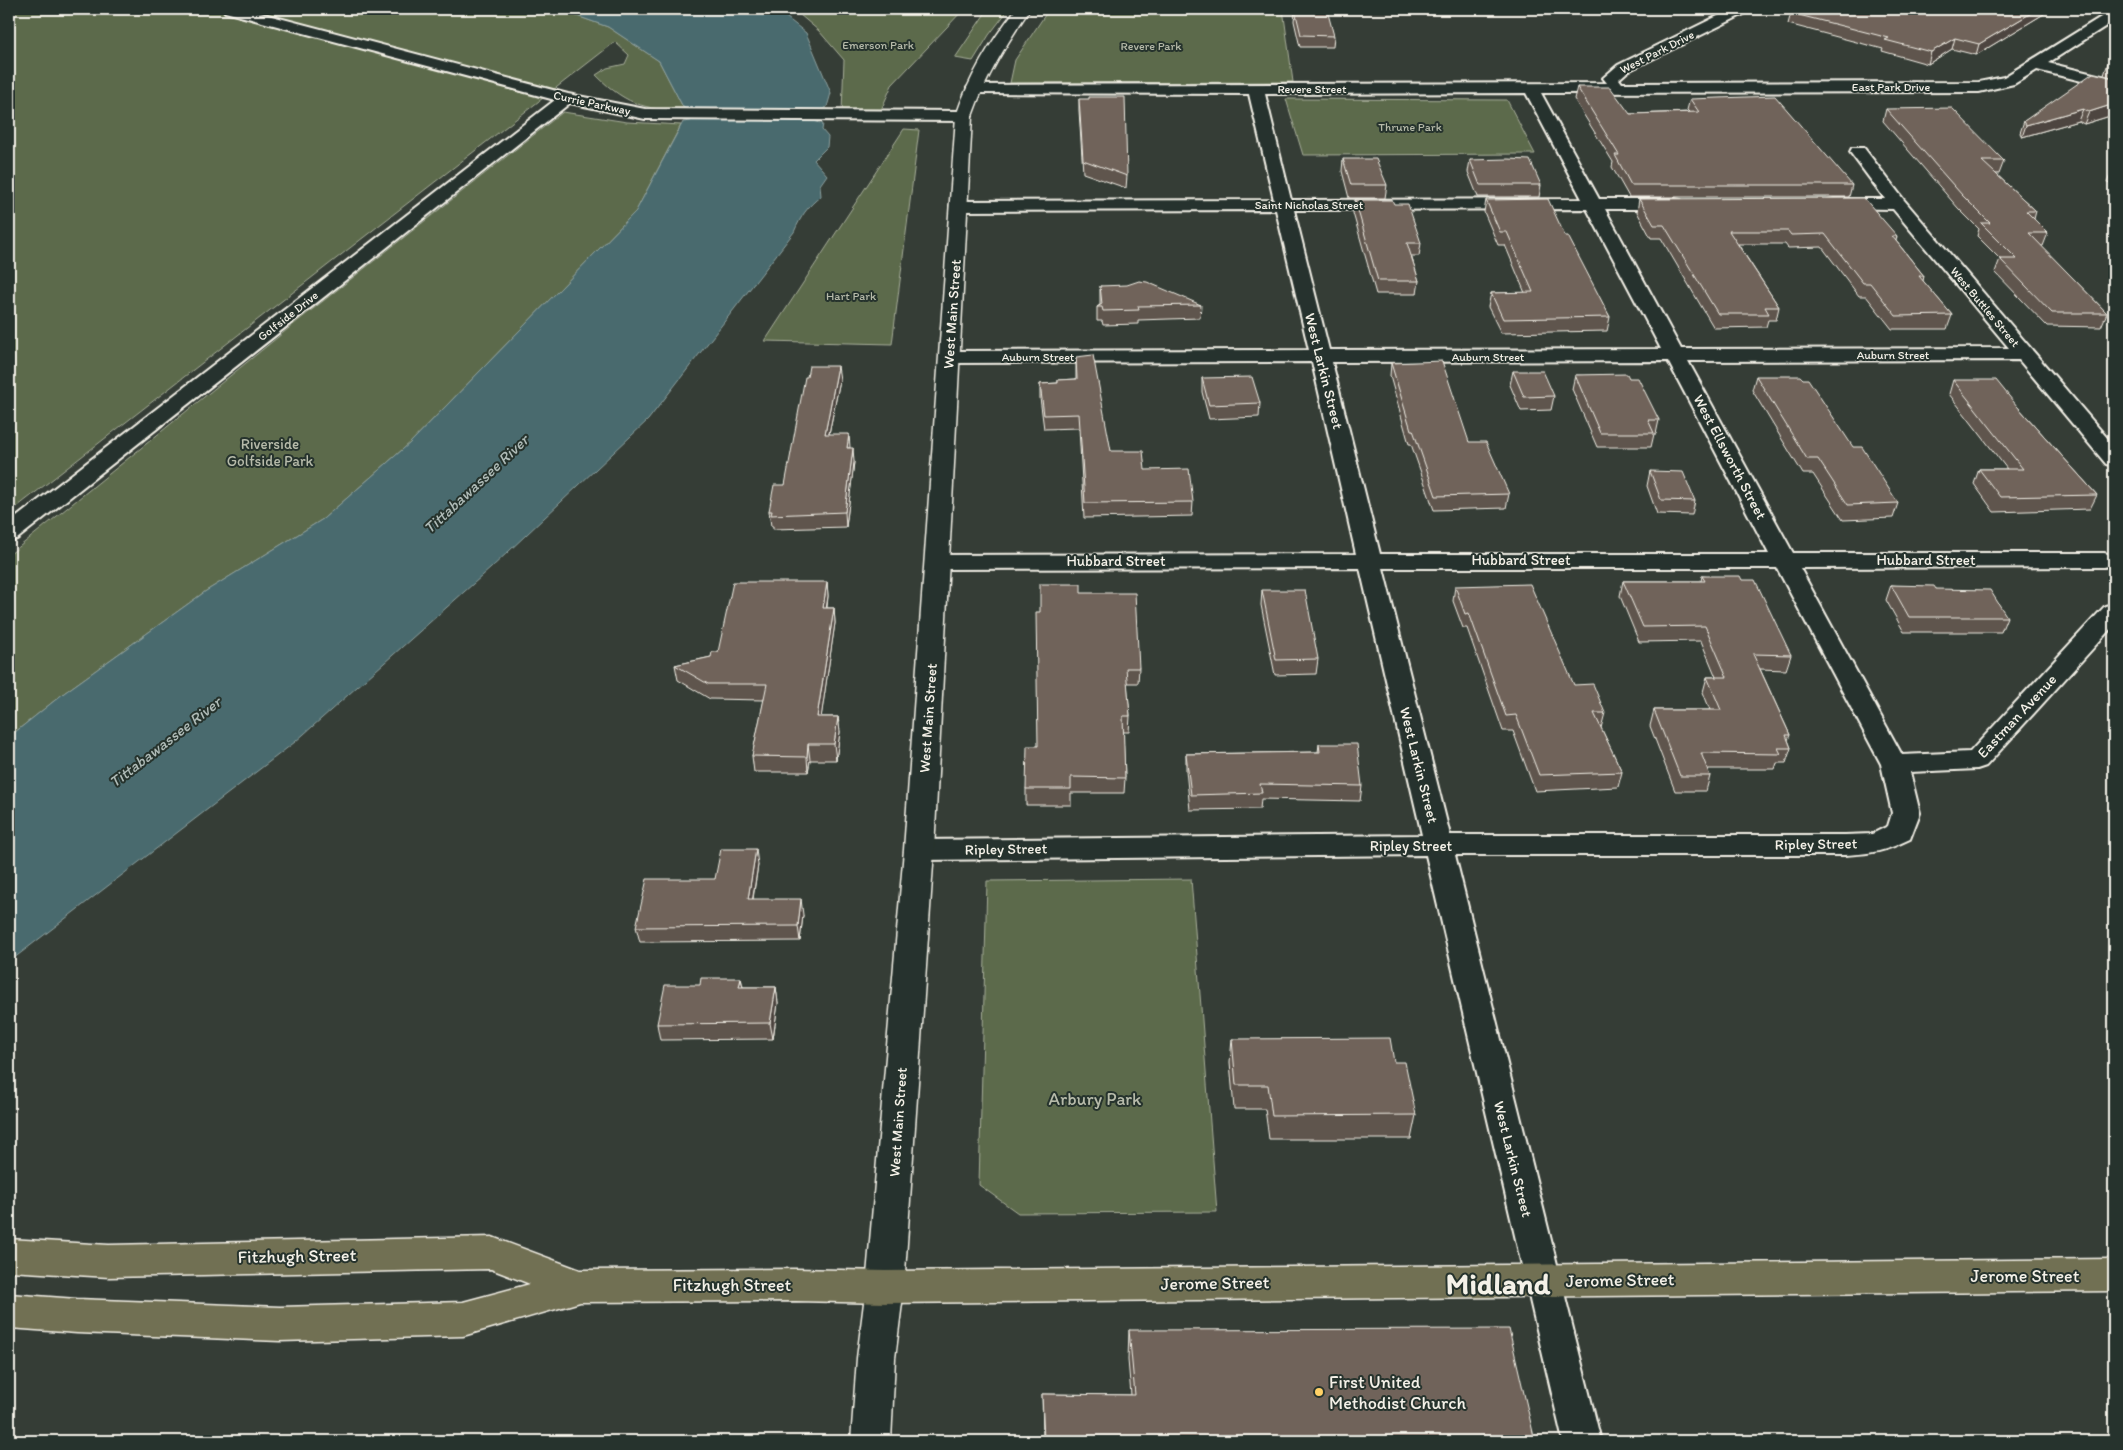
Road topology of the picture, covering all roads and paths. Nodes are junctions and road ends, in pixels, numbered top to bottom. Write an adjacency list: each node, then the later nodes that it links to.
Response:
1 (230, 9): 12 (street, Currie Parkway)
2 (1023, 9): 7 (street, West Main Street)
3 (1743, 9): 9 (street, West Park Drive)
4 (2114, 16): 5 (street, East Park Drive)
5 (2037, 64): 6 (street); 10 (street, East Park Drive)
6 (2114, 84)
7 (975, 88): 11 (street, Revere Street); 13 (street, West Main Street)
8 (1531, 88): 9 (street, Revere Street); 11 (street, Revere Street); 15 (street, West Ellsworth Street)
9 (1617, 88): 10 (street, Revere Street)
10 (1649, 88)
11 (1256, 89): 19 (street, West Larkin Street)
12 (567, 98): 13 (street, Currie Parkway); 26 (street, Golfside Drive)
13 (964, 116): 20 (street, West Main Street)
14 (1858, 152): 18 (street, West Buttles Street)
15 (1592, 204): 16 (street, Saint Nicholas Street); 19 (street, Saint Nicholas Street); 22 (street, West Ellsworth Street)
16 (1691, 204)
17 (1821, 204): 18 (street)
18 (1898, 204): 21 (street, West Buttles Street)
19 (1284, 205): 20 (street, Saint Nicholas Street); 24 (street, West Larkin Street)
20 (959, 206): 23 (street, West Main Street)
21 (2025, 354): 22 (street, Auburn Street); 25 (street, West Buttles Street)
22 (1676, 356): 24 (street, Auburn Street); 28 (street, West Ellsworth Street)
23 (950, 357): 24 (street, Auburn Street); 29 (street, West Main Street)
24 (1321, 357): 27 (street, West Larkin Street)
25 (2114, 459)
26 (9, 534)
27 (1369, 560): 28 (street, Hubbard Street); 29 (street, Hubbard Street); 34 (street, West Larkin Street)
28 (1786, 560): 30 (street, Hubbard Street); 32 (street, West Ellsworth Street)
29 (937, 562): 35 (street, West Main Street)
30 (2111, 564)
31 (2114, 611): 32 (street, Eastman Avenue)
32 (1894, 764): 33 (street, West Ellsworth Street)
33 (1900, 832): 34 (street, Ripley Street)
34 (1438, 845): 35 (street, Ripley Street); 38 (street, West Larkin Street)
35 (919, 850): 40 (street, West Main Street)
36 (9, 1255): 39 (highway, Fitzhugh Street)
37 (2114, 1275): 38 (highway, Jerome Street)
38 (1542, 1280): 40 (highway, Jerome Street); 43 (street, West Larkin Street)
39 (580, 1286): 40 (highway, Fitzhugh Street); 41 (highway, Fitzhugh Street)
40 (885, 1287): 42 (street, West Main Street)
41 (9, 1311)
42 (871, 1441)
43 (1582, 1441)

